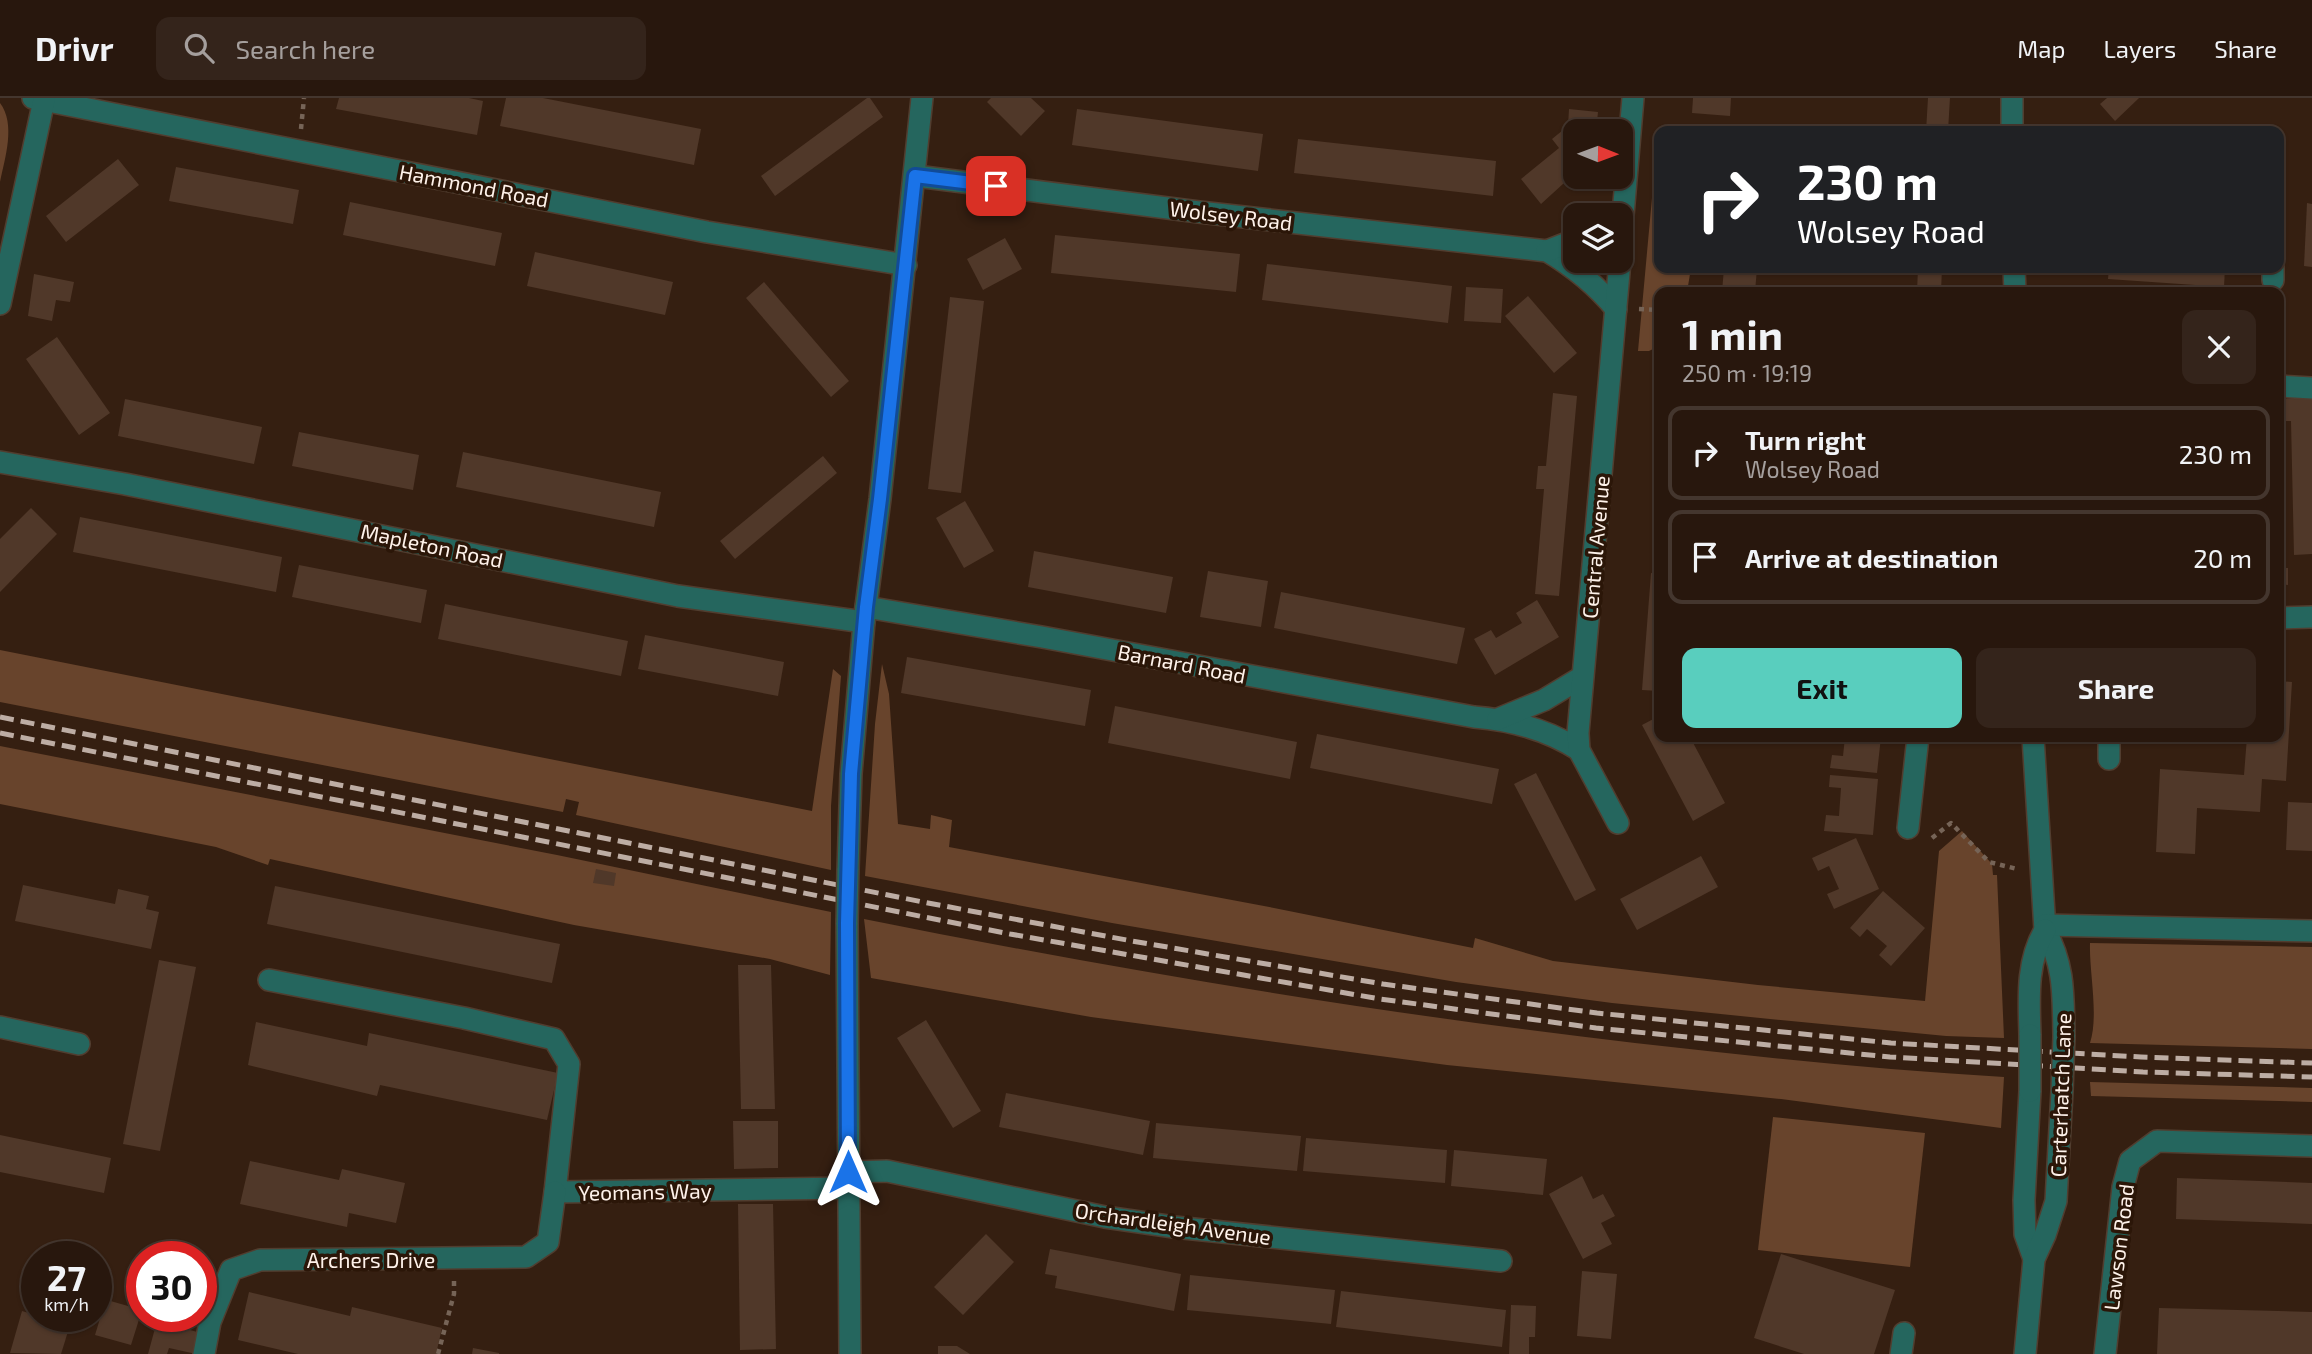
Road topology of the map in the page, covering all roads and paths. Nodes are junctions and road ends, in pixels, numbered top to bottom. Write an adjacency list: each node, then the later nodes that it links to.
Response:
1 (922, 98): 6 (street)
2 (1633, 98): 7 (street)
3 (2012, 98): 5 (street)
4 (38, 99): 10 (street, Hammond Road); 12 (street)
5 (2012, 126)
6 (915, 176): 9 (street, Wolsey Road); 10 (street)
7 (1619, 203)
8 (1563, 245): 9 (street, Wolsey Road)
9 (1547, 251): 13 (street, Wolsey Road)
10 (906, 265): 17 (street)
11 (1619, 273): 13 (street, Central Avenue)
12 (0, 304)
13 (1616, 309): 20 (street, Central Avenue)
14 (2284, 386): 15 (street)
15 (2312, 388)
16 (0, 462): 17 (street, Mapleton Road)
17 (865, 614): 21 (street, Barnard Road); 36 (street, bridge)
18 (2312, 617): 19 (street)
19 (2284, 618)
20 (1582, 677): 21 (street, Barnard Road); 25 (street, Central Avenue)
21 (1498, 719): 25 (street, Barnard Road)
22 (1918, 742): 28 (street)
23 (2033, 742): 29 (street, Carterhatch Lane)
24 (2109, 742): 26 (street)
25 (1579, 750): 27 (street, Central Avenue)
26 (2109, 759)
27 (1618, 823)
28 (1908, 828): 29 (path)
29 (2041, 875): 30 (street, Carterhatch Lane)
30 (2045, 928): 31 (street); 39 (street, Carterhatch Lane, bridge); 39 (street, Carterhatch Lane, bridge)
31 (2312, 931)
32 (269, 980): 37 (street, Yeomans Way)
33 (0, 1027): 34 (street)
34 (79, 1044)
35 (2312, 1146): 45 (street, Lawson Road)
36 (848, 1180): 37 (street, Yeomans Way); 40 (street, Orchardleigh Avenue); 43 (street)
37 (555, 1192): 38 (street, Archers Drive)
38 (454, 1259): 41 (street, Archers Drive); 42 (path)
39 (2034, 1259): 44 (street, Carterhatch Lane)
40 (1501, 1261)
41 (204, 1354)
42 (438, 1354)
43 (850, 1354)
44 (2025, 1354)
45 (2105, 1354)

